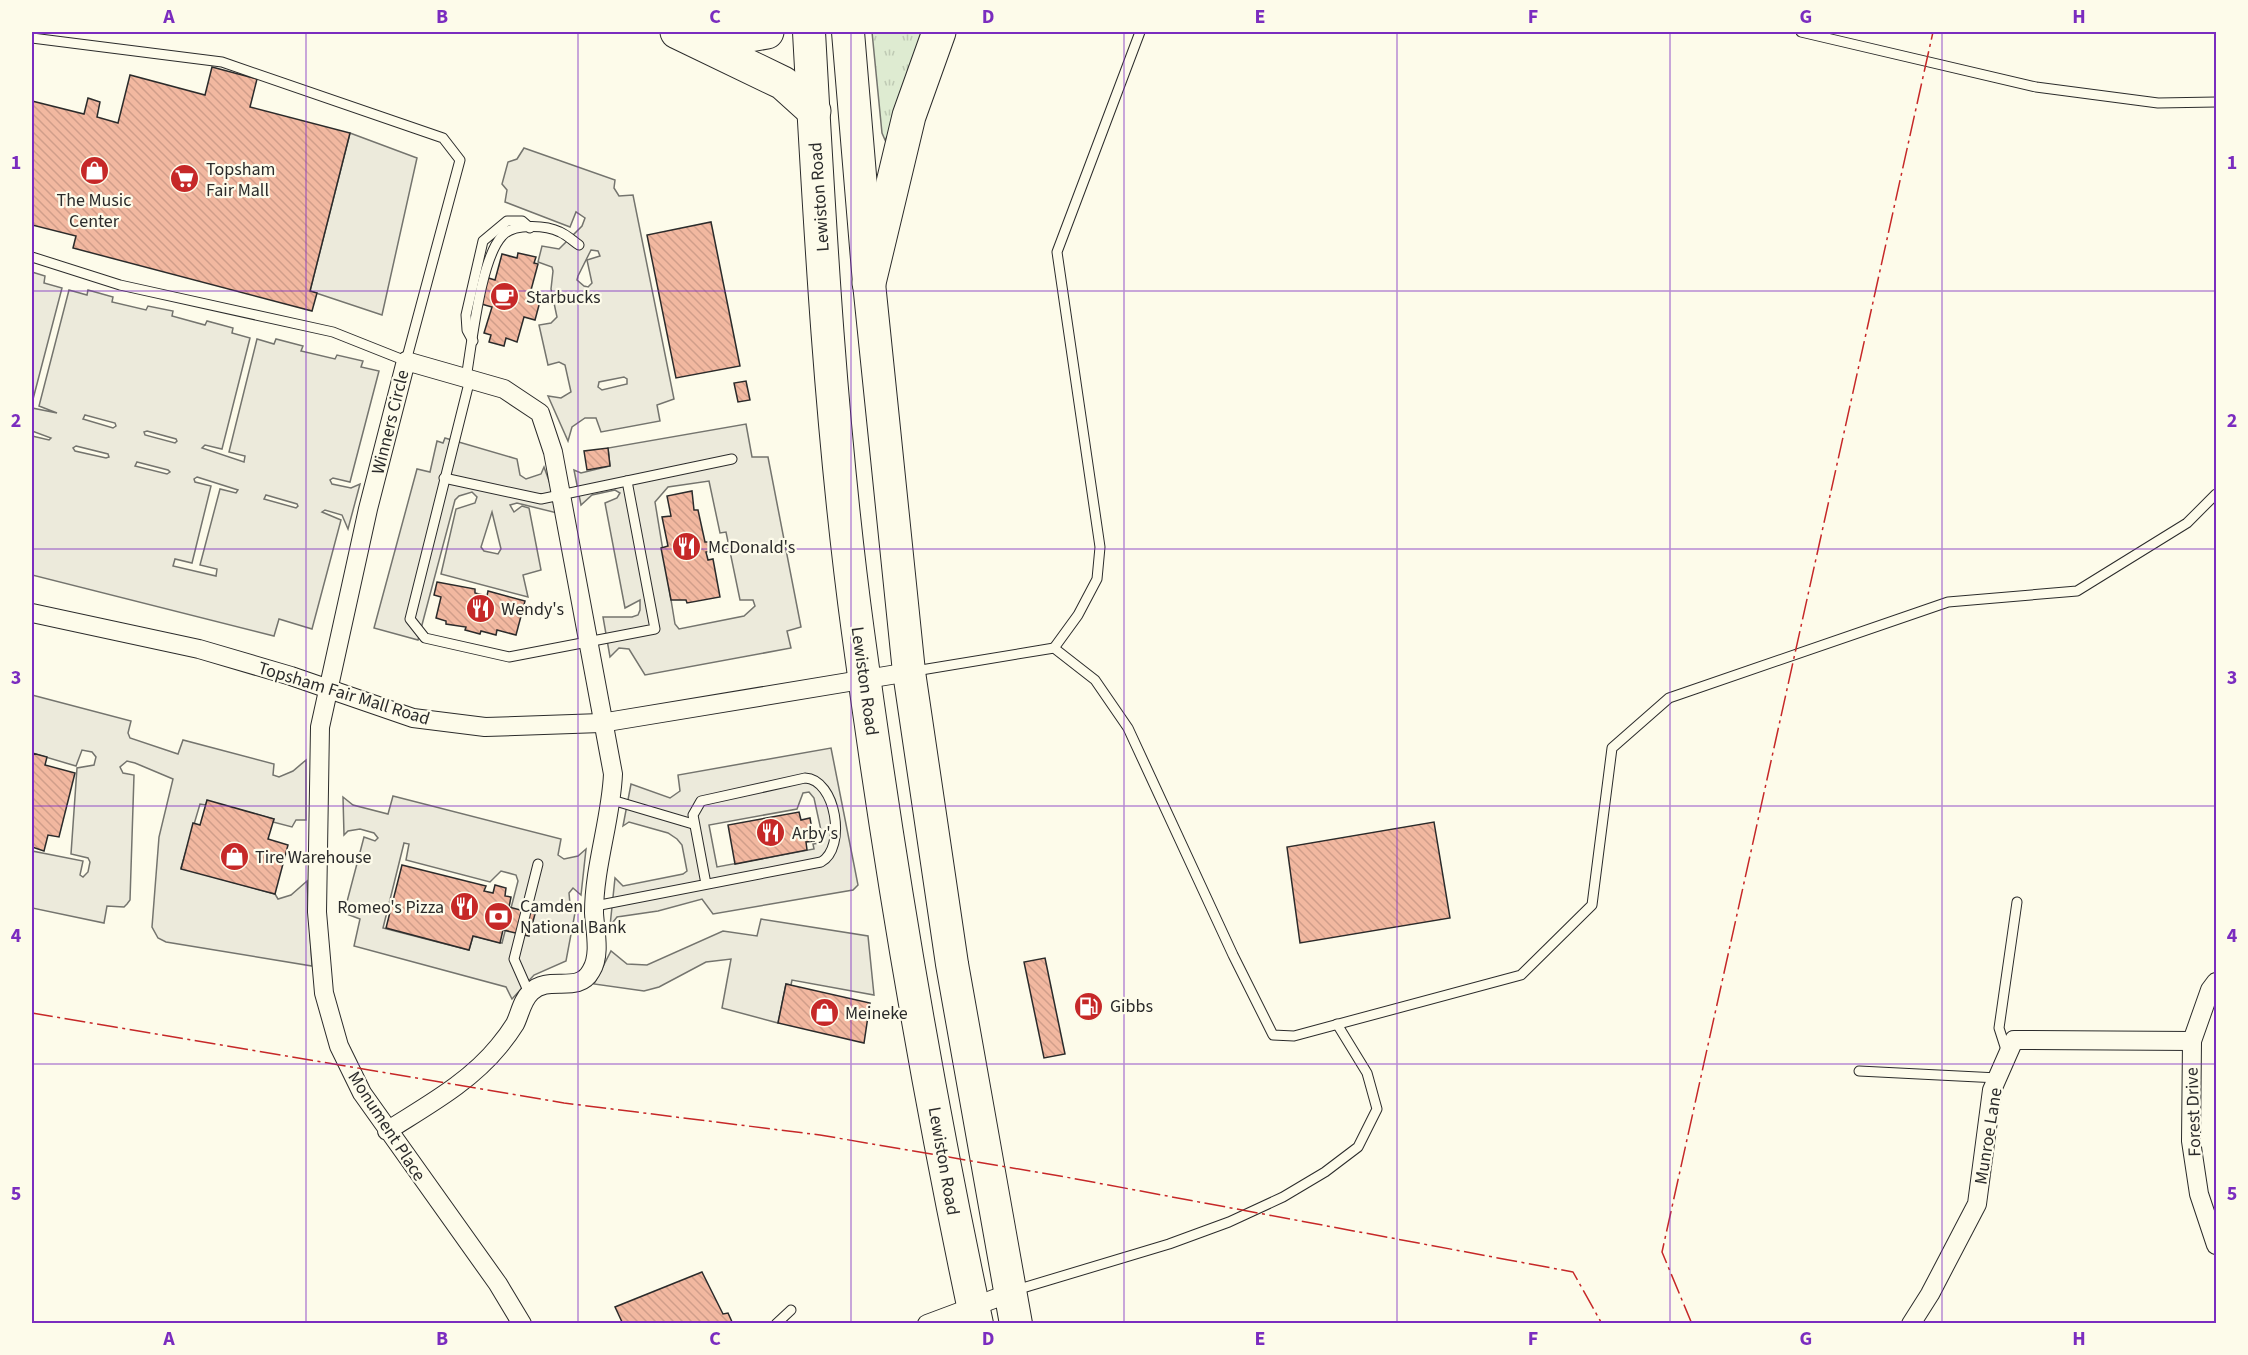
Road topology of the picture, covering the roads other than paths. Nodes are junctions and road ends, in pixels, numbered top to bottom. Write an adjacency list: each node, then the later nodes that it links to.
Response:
1 (766, 32): 7 (highway)
2 (809, 32): 10 (highway, Lewiston Road)
3 (848, 32): 13 (highway)
4 (939, 32): 13 (highway)
5 (1140, 32): 23 (lane)
6 (1801, 32): 9 (lane)
7 (682, 33): 10 (highway)
8 (32, 38): 14 (lane)
9 (2217, 102)
10 (814, 111): 25 (highway, Lewiston Road)
11 (579, 245): 15 (lane)
12 (32, 257): 14 (lane)
13 (869, 283): 24 (highway)
14 (406, 361): 15 (street, Winners Circle); 26 (street, Winners Circle)
15 (468, 379): 17 (lane); 19 (street, Winners Circle)
16 (732, 459): 18 (lane)
17 (444, 478): 19 (lane); 22 (lane)
18 (627, 481): 19 (lane); 22 (lane)
19 (561, 493): 22 (street, Winners Circle)
20 (2217, 494): 36 (lane)
21 (32, 614): 26 (street, Topsham Fair Mall Road)
22 (587, 640): 27 (street, Winners Circle)
23 (1054, 648): 24 (lane); 36 (lane)
24 (909, 672): 25 (street, Topsham Fair Mall Road); 43 (highway)
25 (865, 679): 27 (street, Topsham Fair Mall Road); 45 (highway, Lewiston Road)
26 (327, 688): 27 (street, Topsham Fair Mall Road); 41 (street, Monument Place)
27 (602, 723): 28 (street, Winners Circle)
28 (612, 800): 29 (lane); 33 (street, Winners Circle)
29 (693, 824): 31 (lane); 31 (lane)
30 (538, 864): 35 (lane)
31 (706, 884): 33 (lane)
32 (2017, 902): 38 (lane)
33 (595, 906): 35 (street, Winners Circle)
34 (2217, 982): 37 (street, Forest Drive)
35 (529, 993): 41 (street)
36 (1337, 1024): 43 (lane)
37 (2192, 1041): 38 (street, Munroe Lane); 42 (street, Forest Drive)
38 (2008, 1055): 40 (street, Munroe Lane)
39 (1859, 1071): 40 (lane)
40 (1998, 1078): 50 (street, Munroe Lane)
41 (387, 1131): 46 (street, Monument Place)
42 (2217, 1245)
43 (1010, 1293): 45 (street); 49 (highway)
44 (791, 1310): 47 (lane)
45 (975, 1315): 48 (street)
46 (522, 1323)
47 (776, 1323)
48 (927, 1323)
49 (1016, 1323)
50 (1911, 1323)

